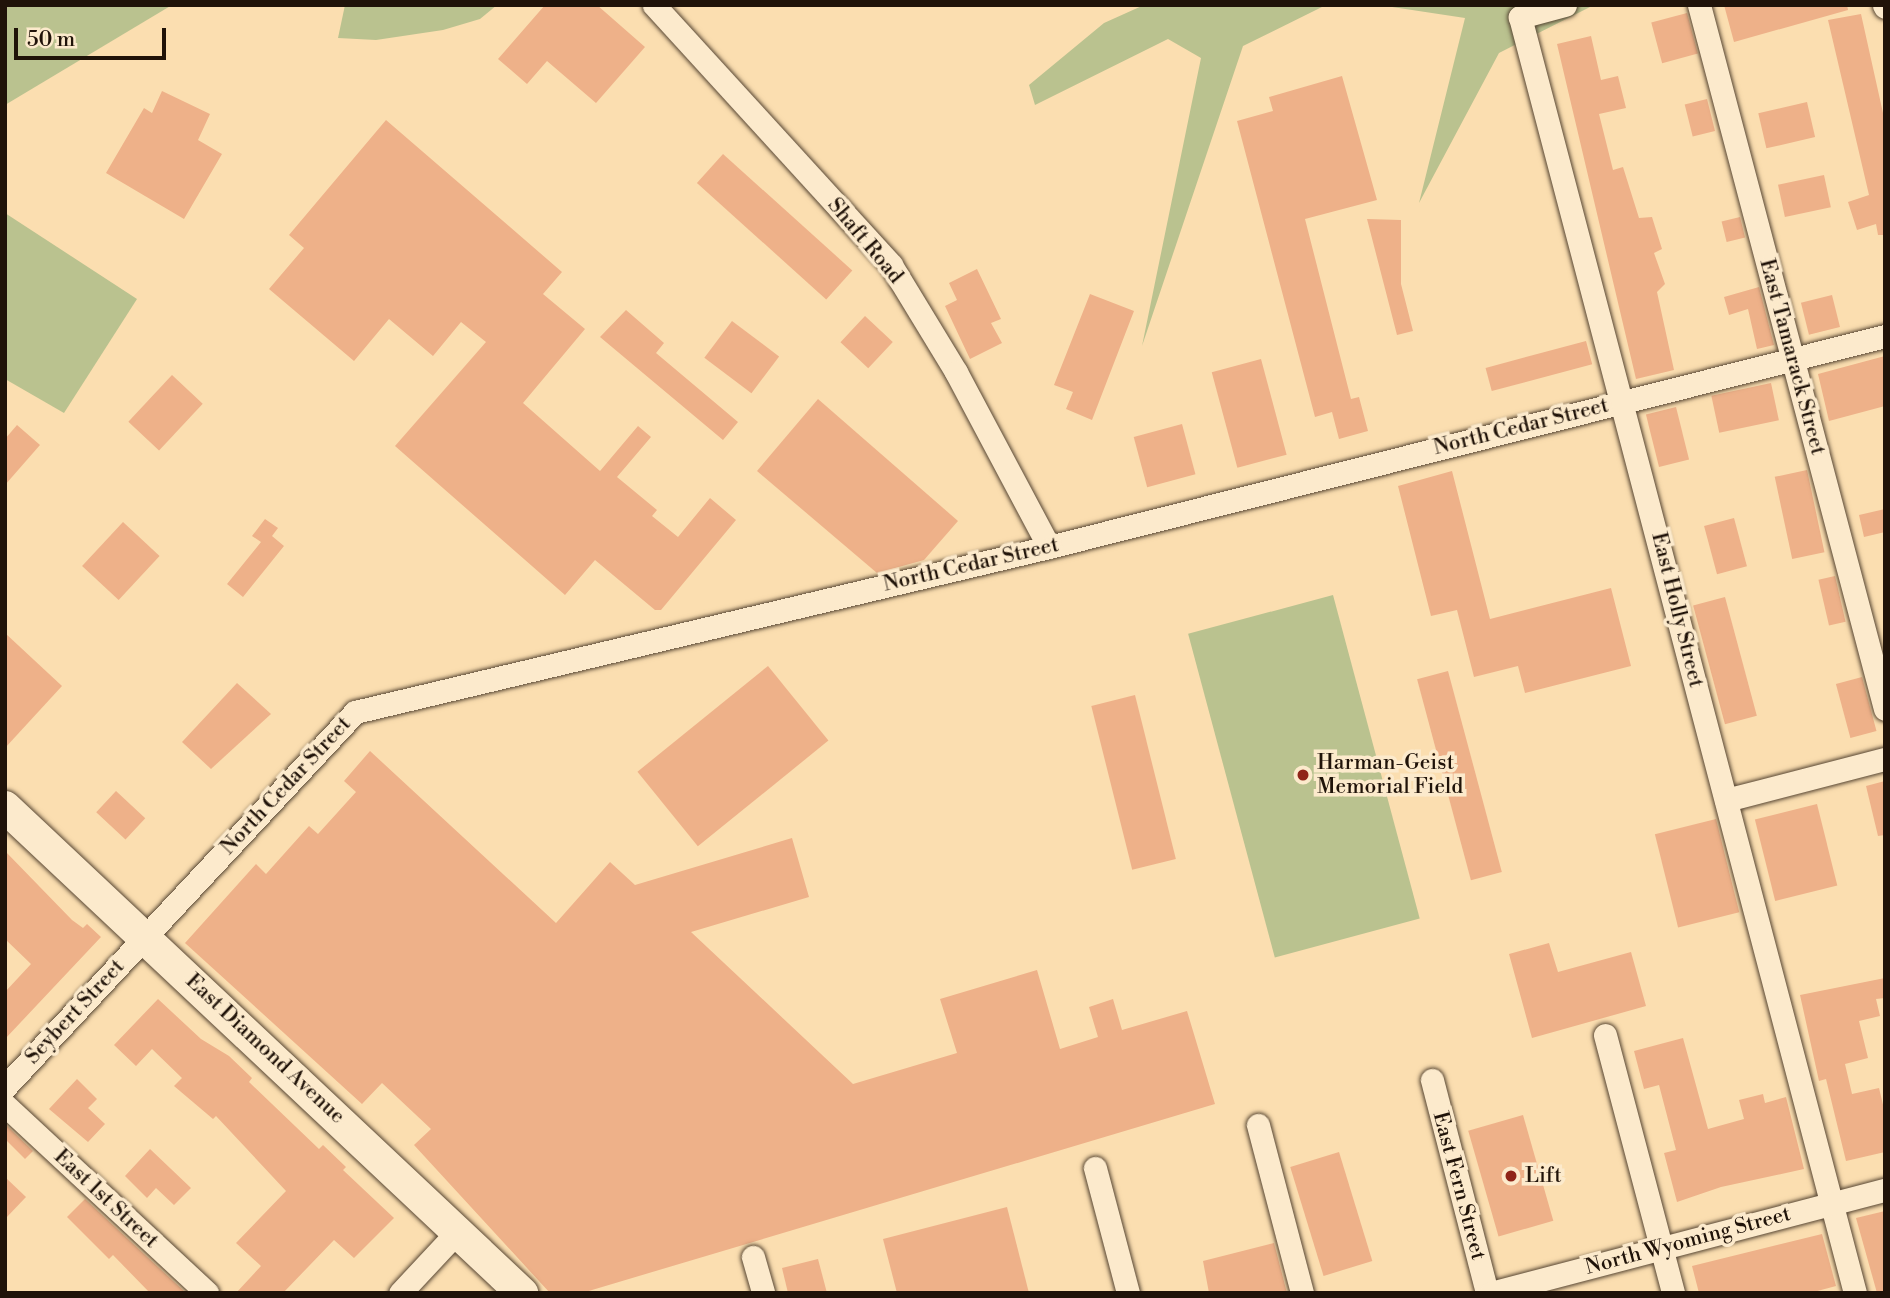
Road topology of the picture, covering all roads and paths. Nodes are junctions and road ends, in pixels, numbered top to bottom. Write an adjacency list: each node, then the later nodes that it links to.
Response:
1 (654, 5): 7 (street, Shaft Road)
2 (1565, 5): 6 (street, East Holly Street)
3 (1699, 5): 5 (street, East Tamarack Street)
4 (1885, 336): 5 (street, North Cedar Street)
5 (1793, 361): 6 (street, North Cedar Street); 8 (street, East Tamarack Street)
6 (1624, 401): 7 (street, North Cedar Street); 10 (street, East Holly Street)
7 (1049, 547): 12 (street, North Cedar Street)
8 (1885, 709)
9 (1885, 758): 10 (street)
10 (1726, 800): 20 (street, East Holly Street)
11 (5, 807): 12 (street, East Diamond Avenue)
12 (145, 937): 15 (street, Seybert Street); 21 (street, East Diamond Avenue)
13 (1605, 1035): 22 (street)
14 (1432, 1080): 30 (street, East Fern Street)
15 (5, 1087)
16 (5, 1105): 24 (street, East 1st Street)
17 (1258, 1125): 29 (street)
18 (1095, 1168): 28 (street)
19 (1885, 1190): 20 (street, North Wyoming Street)
20 (1832, 1204): 22 (street, North Wyoming Street); 32 (street, East Holly Street)
21 (458, 1230): 25 (street); 26 (street, East Diamond Avenue)
22 (1661, 1248): 30 (street, North Wyoming Street); 31 (street)
23 (753, 1257): 27 (street)
24 (206, 1293)
25 (400, 1293)
26 (522, 1293)
27 (763, 1293)
28 (1128, 1293)
29 (1302, 1293)
30 (1489, 1293)
31 (1673, 1293)
32 (1855, 1293)

